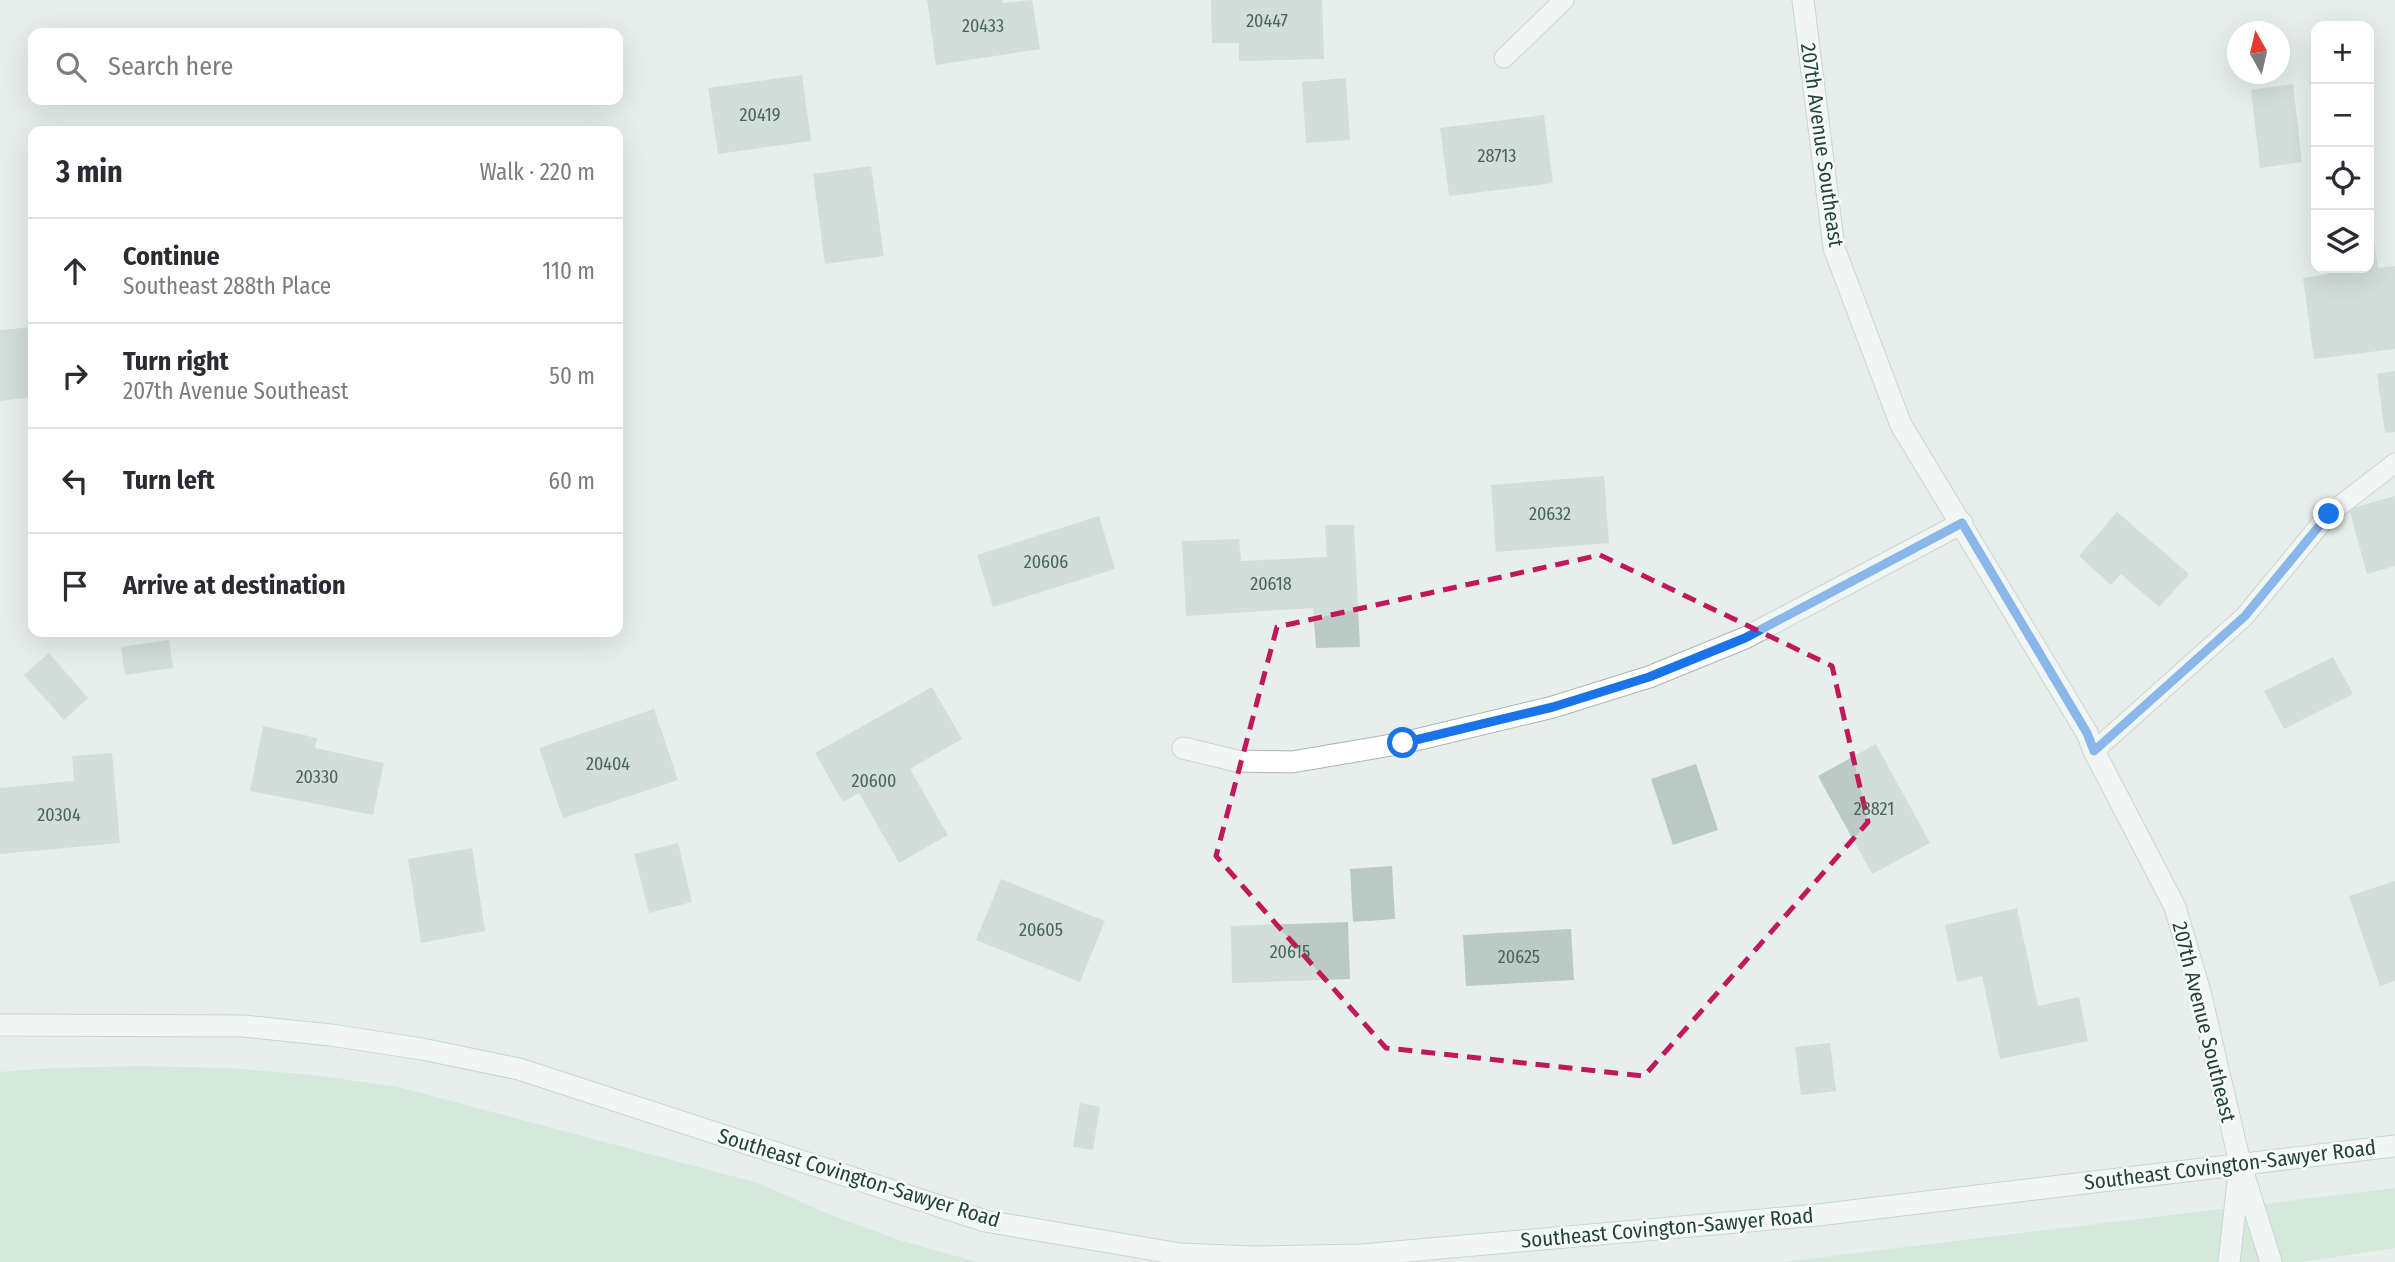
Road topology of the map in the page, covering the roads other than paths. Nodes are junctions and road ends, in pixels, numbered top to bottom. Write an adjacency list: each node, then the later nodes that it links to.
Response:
1 (1564, 0): 3 (lane)
2 (1803, 0): 5 (street, 207th Avenue Southeast)
3 (1504, 58)
4 (2395, 463): 7 (lane)
5 (1962, 523): 6 (street); 7 (street, 207th Avenue Southeast)
6 (1183, 748)
7 (2094, 751): 10 (street, 207th Avenue Southeast)
8 (0, 1025): 10 (street, Southeast Covington-Sawyer Road)
9 (2395, 1146): 10 (street, Southeast Covington-Sawyer Road)
10 (2240, 1163): 11 (street, 207th Avenue Southeast); 12 (street, 207th Avenue Southeast)
11 (2229, 1262)
12 (2271, 1262)

